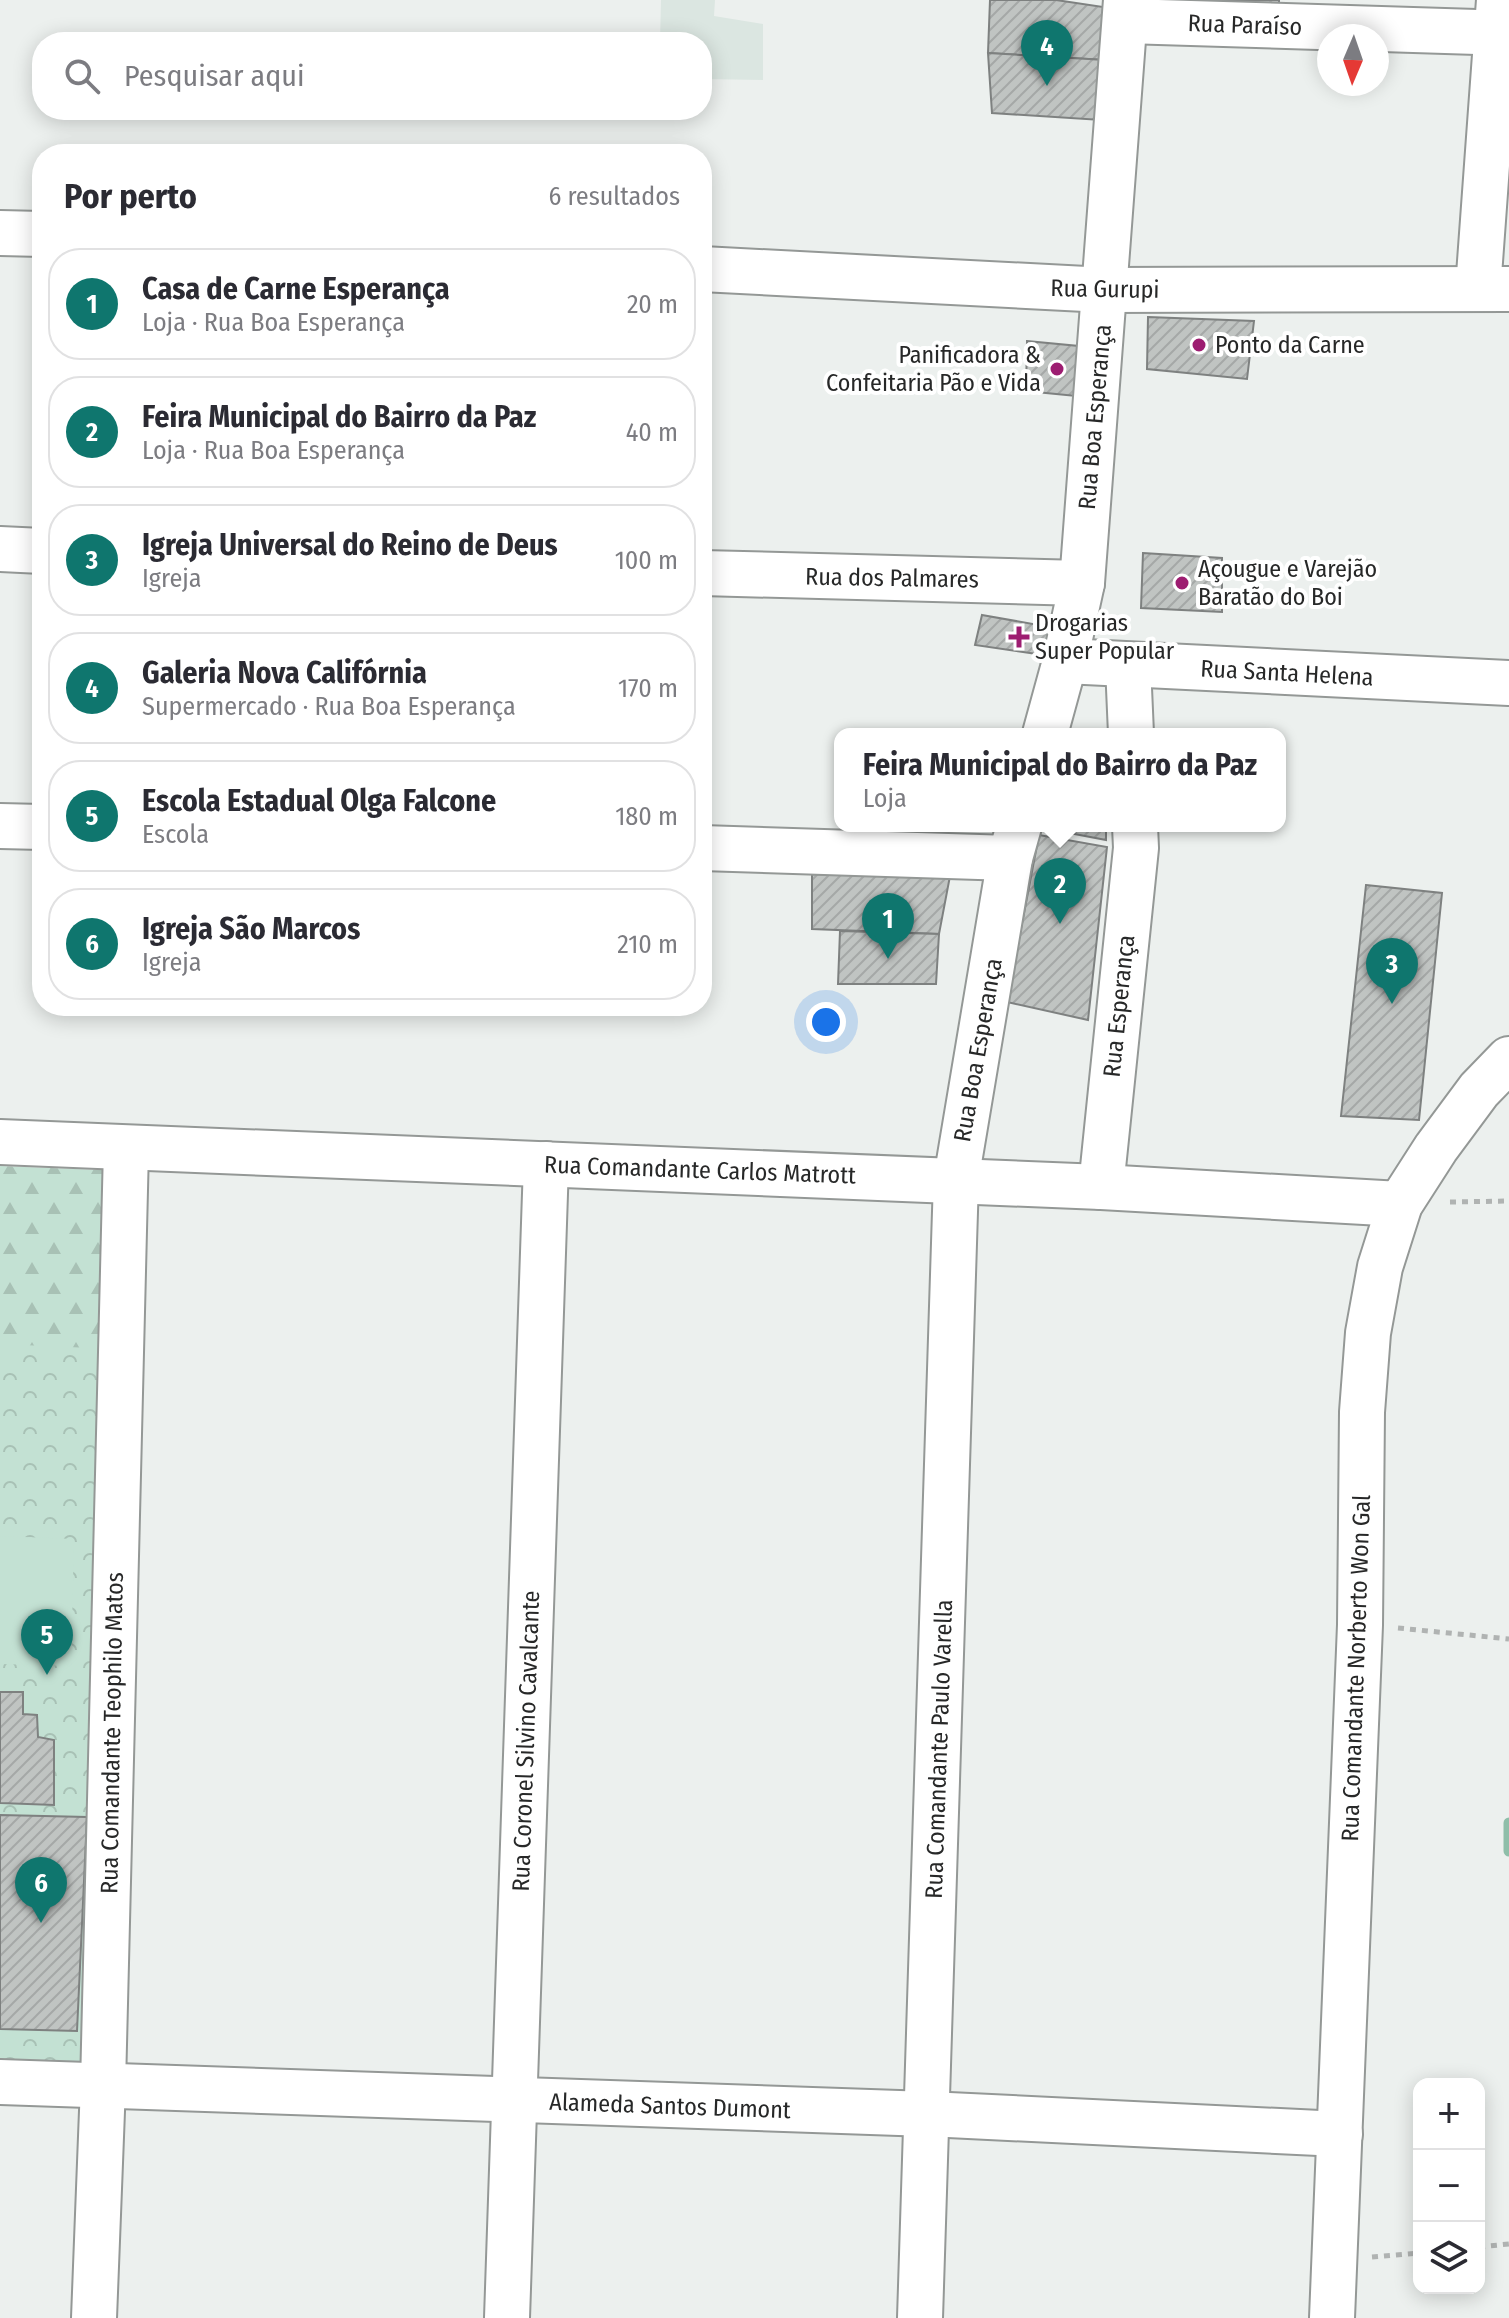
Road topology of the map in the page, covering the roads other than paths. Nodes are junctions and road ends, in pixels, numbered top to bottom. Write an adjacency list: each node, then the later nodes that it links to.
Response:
1 (1126, 11): 2 (street, Rua Paraíso); 7 (street, Rua Boa Esperança)
2 (1502, 22): 6 (street)
3 (0, 233): 4 (street)
4 (32, 234)
5 (712, 270): 7 (street, Rua Gurupi)
6 (1494, 289): 7 (street, Rua Gurupi)
7 (1105, 290): 11 (street, Rua Boa Esperança)
8 (0, 549): 9 (street)
9 (32, 551)
10 (712, 573): 11 (street, Rua dos Palmares)
11 (1082, 583): 12 (street, Rua Boa Esperança)
12 (1065, 661): 13 (street, Rua Santa Helena); 15 (street, Rua Boa Esperança)
13 (1128, 665): 14 (street, Rua Santa Helena); 16 (street)
14 (1509, 683)
15 (1047, 728)
16 (1131, 728)
17 (0, 826): 18 (street)
18 (32, 827)
19 (1135, 832): 27 (street, Rua Esperança)
20 (1015, 842): 21 (street); 26 (street, Rua Boa Esperança)
21 (712, 848)
22 (1509, 1059): 28 (street, Rua Comandante Norberto Won Gal)
23 (0, 1142): 24 (street, Rua Comandante Carlos Matrott)
24 (126, 1149): 25 (street, Rua Comandante Carlos Matrott); 30 (street, Rua Comandante Teophilo Matos)
25 (546, 1164): 26 (street, Rua Comandante Carlos Matrott); 31 (street, Rua Coronel Silvino Cavalcante)
26 (956, 1180): 27 (street, Rua Comandante Carlos Matrott); 32 (street, Rua Comandante Paulo Varella)
27 (1101, 1187): 28 (street, Rua Comandante Carlos Matrott)
28 (1400, 1204): 33 (street, Rua Comandante Norberto Won Gal)
29 (0, 2082): 30 (street, Alameda Santos Dumont)
30 (103, 2085): 31 (street, Alameda Santos Dumont); 34 (street, Rua Comandante Teophilo Matos)
31 (513, 2102): 32 (street, Alameda Santos Dumont); 35 (street, Rua Coronel Silvino Cavalcante)
32 (928, 2114): 33 (street, Alameda Santos Dumont); 36 (street, Rua Comandante Paulo Varella)
33 (1340, 2134): 37 (street, Rua Comandante Norberto Won Gal)
34 (94, 2318)
35 (507, 2318)
36 (920, 2318)
37 (1332, 2318)

